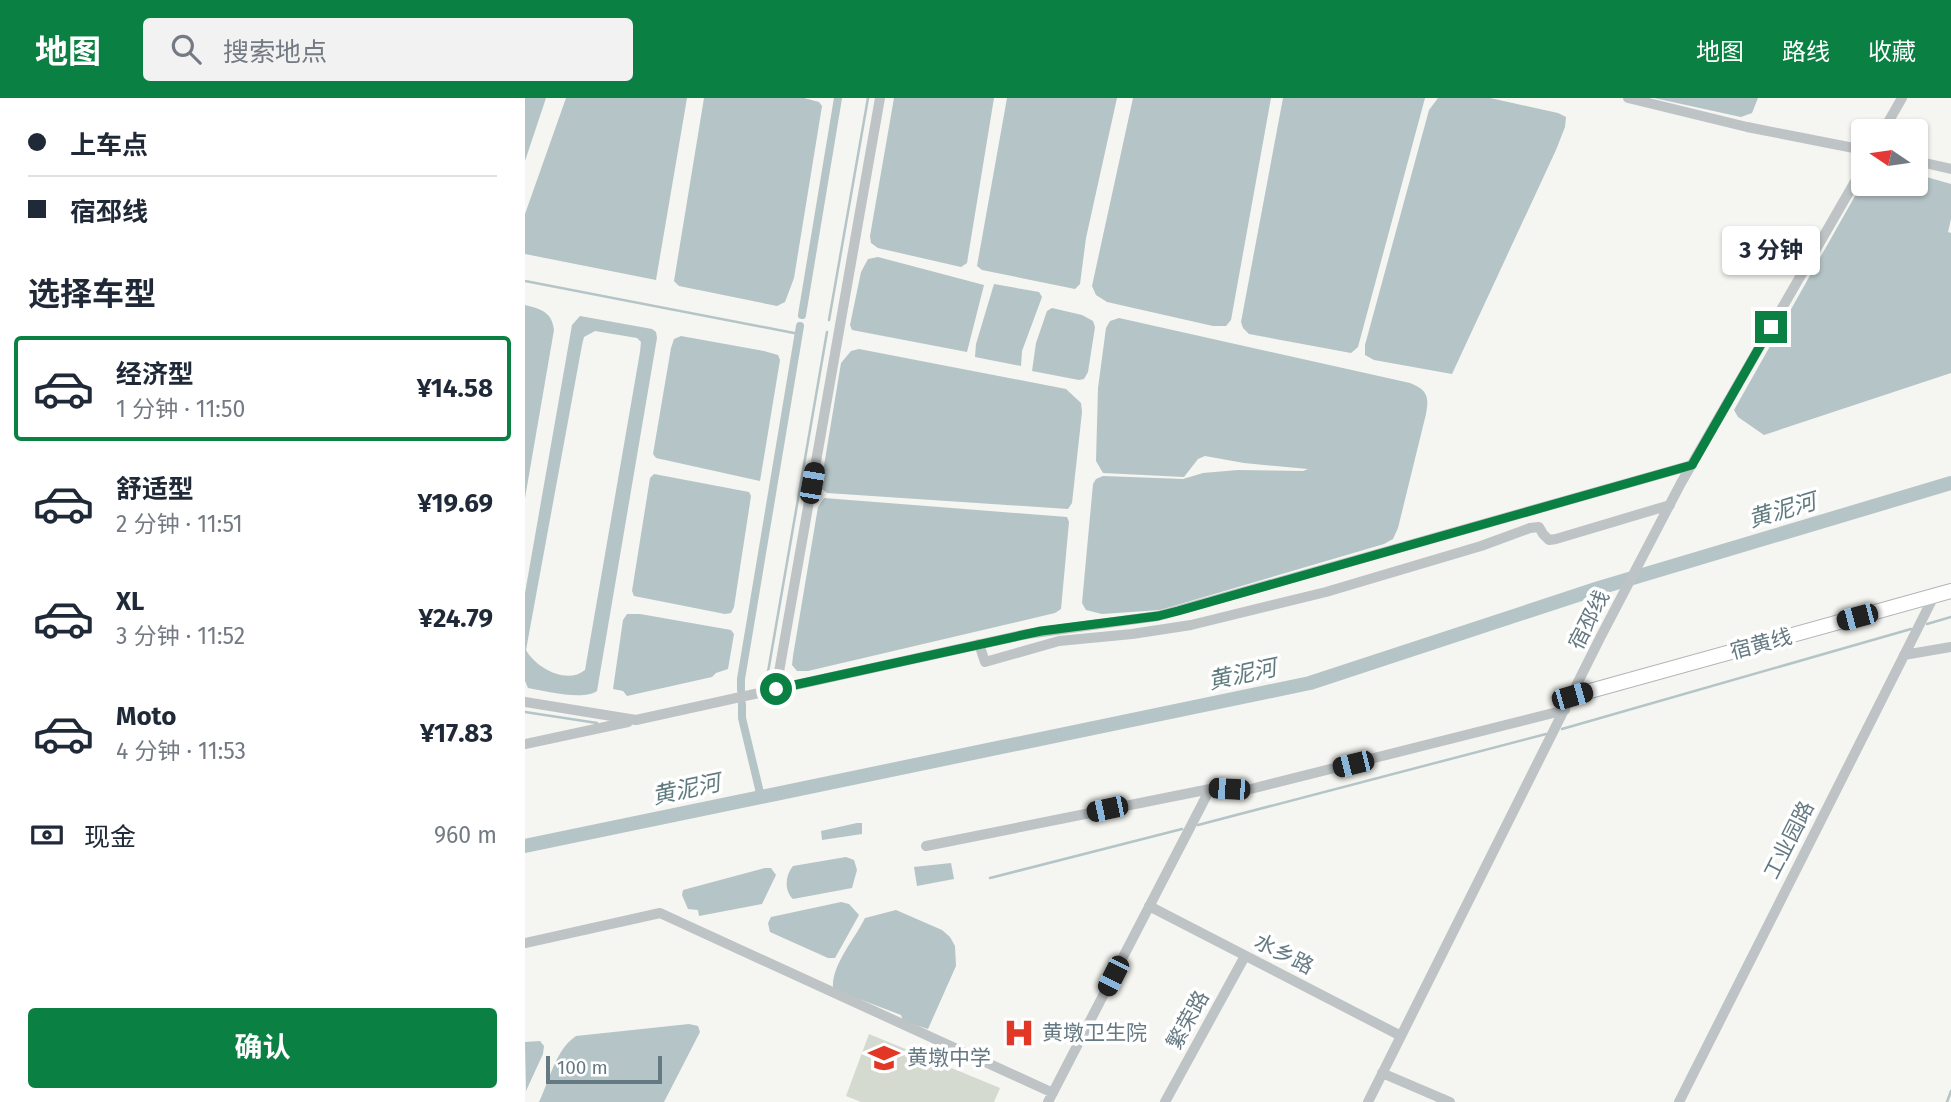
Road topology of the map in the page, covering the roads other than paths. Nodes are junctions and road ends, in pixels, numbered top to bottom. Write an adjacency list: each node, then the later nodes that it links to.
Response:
1 (880, 98): 18 (street)
2 (1628, 98): 5 (street)
3 (1902, 98): 4 (street)
4 (1890, 119)
5 (1851, 147)
6 (1929, 164): 7 (street)
7 (1951, 169)
8 (1851, 189): 9 (street, 宿邳线)
9 (1692, 465): 10 (street, 宿邳线); 13 (street)
10 (1670, 505): 14 (street); 19 (street, 宿邳线)
11 (1951, 591): 12 (main road, 宿黄线)
12 (1934, 596): 17 (street, 工业园路); 19 (main road, 宿黄线)
13 (1056, 628): 14 (street); 15 (street)
14 (1059, 641): 15 (street)
15 (979, 645): 18 (street)
16 (1951, 647): 17 (street)
17 (1904, 655): 35 (street, 工业园路)
18 (776, 689): 22 (street)
19 (1572, 696): 21 (street, 宿邳线)
20 (525, 702): 22 (street)
21 (1565, 710): 24 (street); 29 (street, 宿邳线)
22 (636, 720): 23 (street)
23 (525, 744)
24 (1210, 789): 25 (street); 26 (street)
25 (926, 846)
26 (1149, 906): 28 (street, 水乡路); 31 (street)
27 (525, 943): 31 (street)
28 (1245, 956): 29 (street, 水乡路); 32 (street, 繁荣路)
29 (1401, 1037): 30 (street, 宿邳线)
30 (1382, 1073): 33 (street, 宿邳线); 34 (street)
31 (1051, 1098)
32 (1165, 1102)
33 (1368, 1102)
34 (1450, 1102)
35 (1679, 1102)

